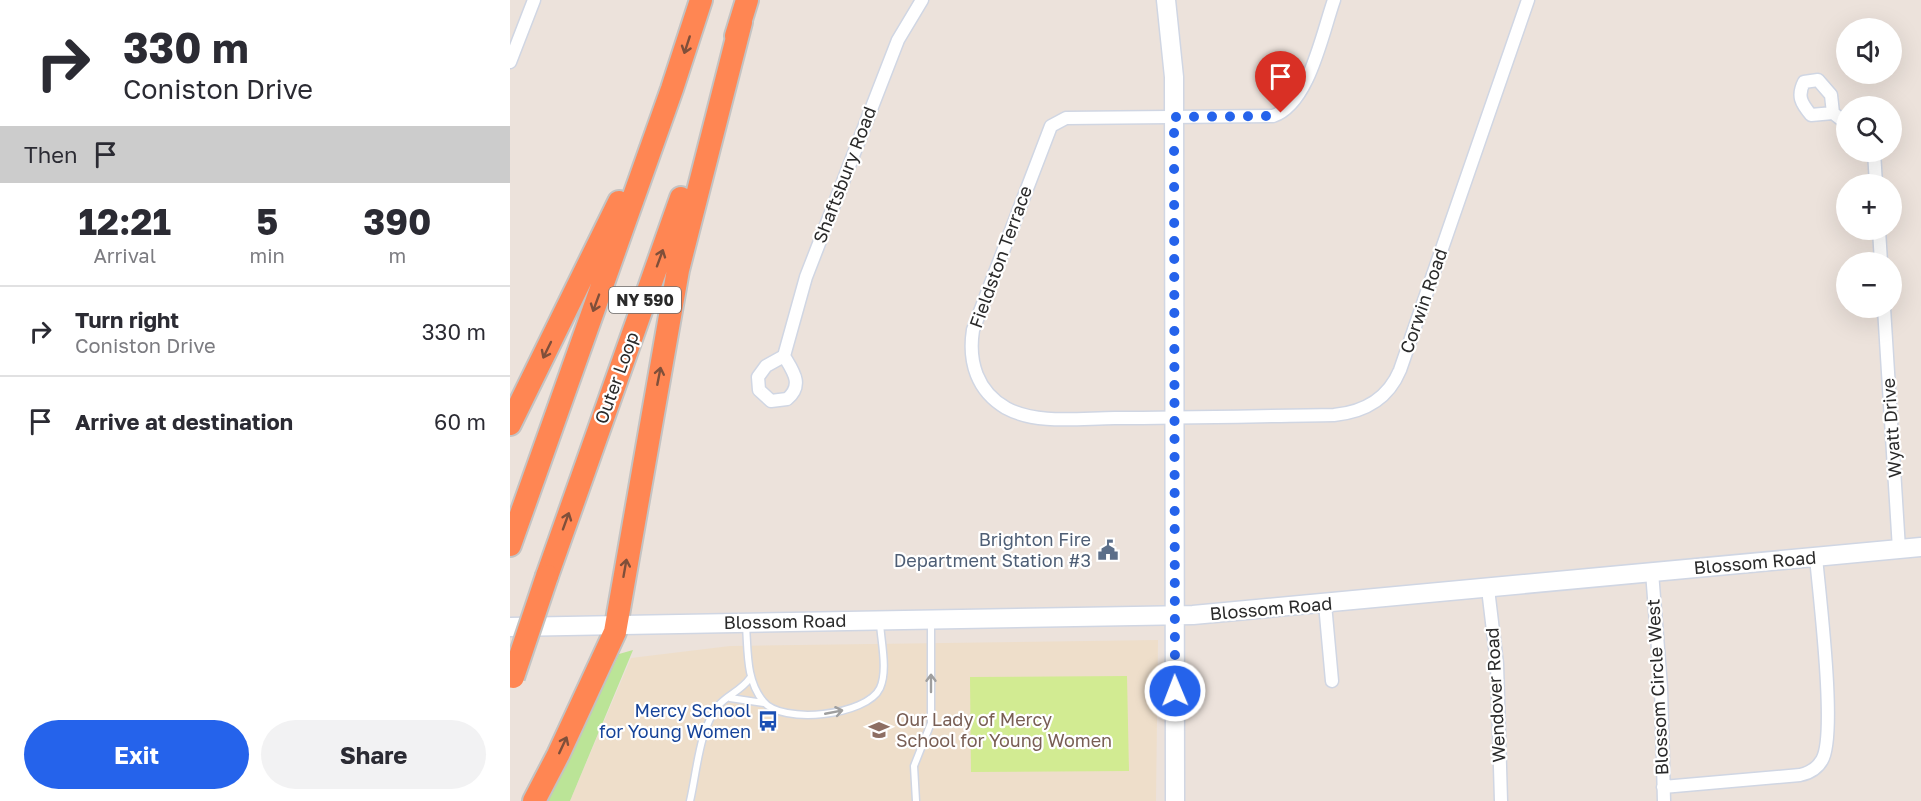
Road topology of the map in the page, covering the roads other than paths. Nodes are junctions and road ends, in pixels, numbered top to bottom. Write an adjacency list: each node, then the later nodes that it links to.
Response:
1 (534, 0): 9 (street)
2 (701, 0): 10 (highway, NY 590, one-way to 10)
3 (747, 0): 8 (highway, Outer Loop / NY 590)
4 (921, 0): 15 (street, Shaftsbury Road)
5 (1168, 0): 13 (street)
6 (1334, 0): 13 (street, Fieldston Terrace)
7 (1528, 0): 16 (street, Corwin Road)
8 (741, 22): 29 (highway, one-way to 8); 33 (highway, Outer Loop / NY 590, one-way to 8, bridge)
9 (510, 62)
10 (672, 89): 17 (highway, one-way to 17); 18 (highway, NY 590, one-way to 18)
11 (1833, 113): 12 (street)
12 (1836, 115)
13 (1174, 117): 16 (street); 16 (street, Fieldston Terrace)
14 (1885, 318): 20 (street, Wyatt Drive)
15 (784, 356)
16 (1173, 418): 25 (street)
17 (510, 424)
18 (510, 545)
19 (1921, 547): 20 (street, Blossom Road)
20 (1899, 549): 21 (street, Blossom Road)
21 (1816, 557): 22 (street, Blossom Road); 36 (street)
22 (1652, 572): 23 (street, Blossom Road); 36 (street, Blossom Circle West)
23 (1488, 589): 24 (street, Blossom Road); 41 (street, Wendover Road)
24 (1325, 604): 25 (street, Blossom Road); 32 (street)
25 (1174, 616): 27 (street, Blossom Road); 40 (street)
26 (880, 620): 27 (street, Blossom Road); 28 (street, Blossom Road); 35 (lane, one-way to 26)
27 (931, 620): 39 (lane, one-way to 27)
28 (745, 623): 29 (street, Blossom Road); 31 (lane)
29 (616, 626): 30 (street, Blossom Road); 37 (highway, one-way to 29)
30 (510, 627)
31 (750, 678): 34 (lane); 35 (lane)
32 (1332, 681)
33 (512, 682)
34 (729, 698): 35 (lane); 38 (lane)
35 (764, 703)
36 (1663, 787): 42 (street, Blossom Circle West)
37 (534, 801)
38 (690, 801)
39 (916, 801)
40 (1175, 801)
41 (1501, 801)
42 (1664, 801)

